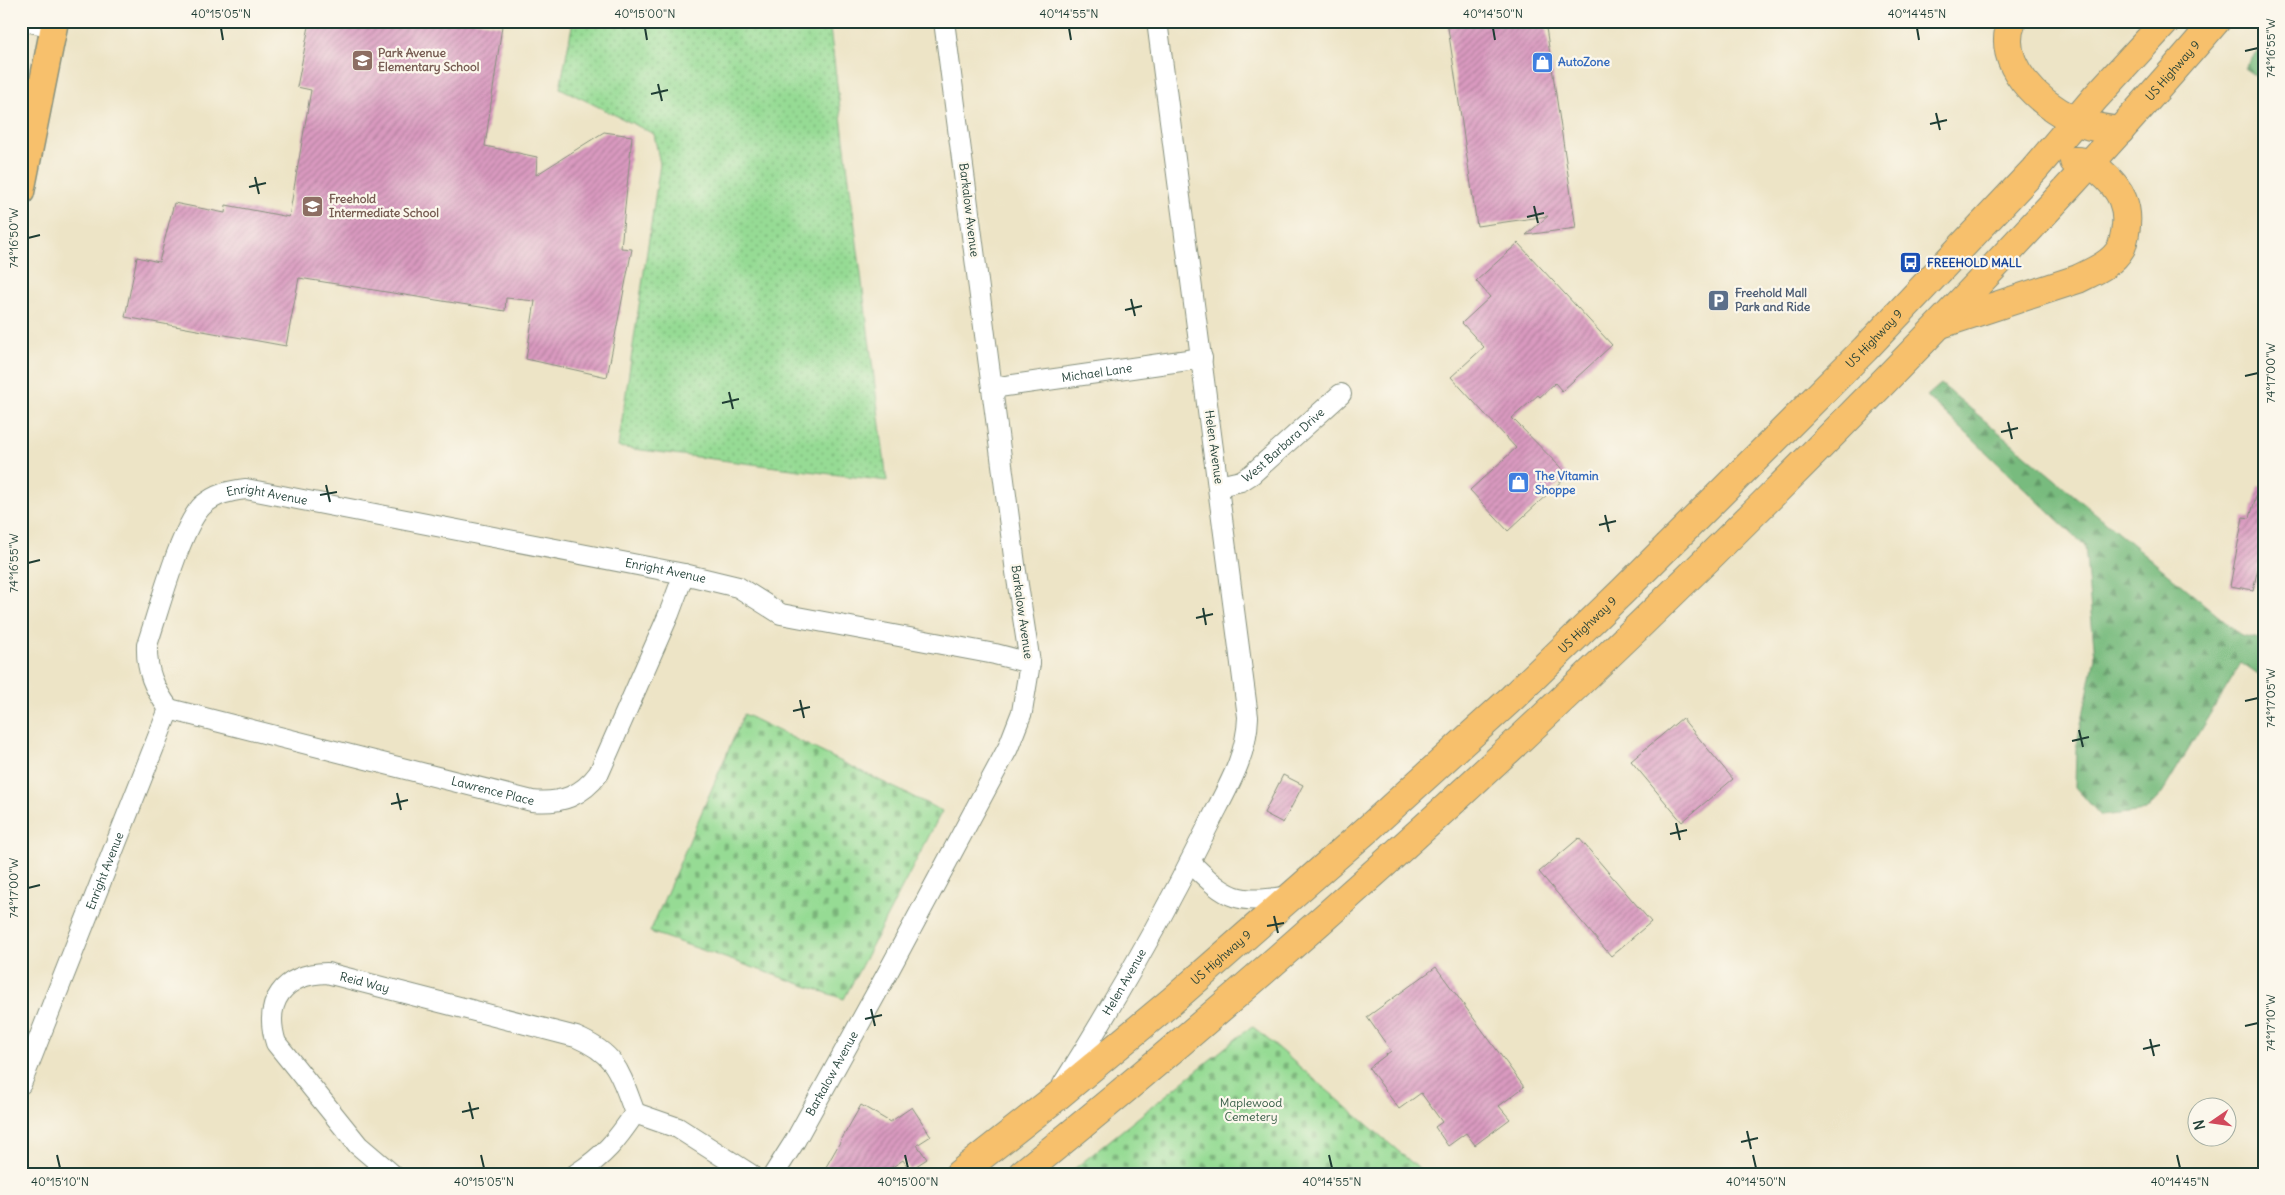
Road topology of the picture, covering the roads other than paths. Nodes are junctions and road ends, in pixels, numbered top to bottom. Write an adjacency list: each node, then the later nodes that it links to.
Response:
1 (25, 21): 7 (street)
2 (944, 21): 15 (street, Barkalow Avenue)
3 (1157, 21): 14 (street, Helen Avenue)
4 (2012, 21): 8 (highway)
5 (2166, 21): 8 (highway, US Highway 9)
6 (2216, 21): 9 (highway, US Highway 9)
7 (54, 24): 12 (main road)
8 (2075, 121): 9 (highway); 11 (highway, US Highway 9)
9 (2120, 131): 10 (highway, US Highway 9)
10 (2091, 163): 11 (highway); 13 (highway, US Highway 9); 13 (highway)
11 (2034, 170): 22 (highway, US Highway 9)
12 (21, 192)
13 (1940, 324): 31 (highway, US Highway 9)
14 (1202, 358): 15 (street, Michael Lane); 17 (street, Helen Avenue)
15 (992, 388): 19 (street, Barkalow Avenue)
16 (1341, 394): 17 (street, West Barbara Drive)
17 (1219, 486): 21 (street, Helen Avenue)
18 (684, 574): 19 (street, Enright Avenue); 20 (street, Lawrence Place); 20 (street, Enright Avenue)
19 (1030, 663): 29 (street, Barkalow Avenue)
20 (169, 709): 23 (street, Enright Avenue)
21 (1190, 862): 22 (street); 24 (street, Helen Avenue)
22 (1292, 896): 24 (highway, US Highway 9)
23 (21, 1084)
24 (1053, 1100): 30 (highway, US Highway 9)
25 (635, 1113): 26 (street, Reid Way); 27 (street); 28 (street)
26 (392, 1174)
27 (576, 1174)
28 (750, 1174)
29 (774, 1174)
30 (959, 1174)
31 (1022, 1174)

